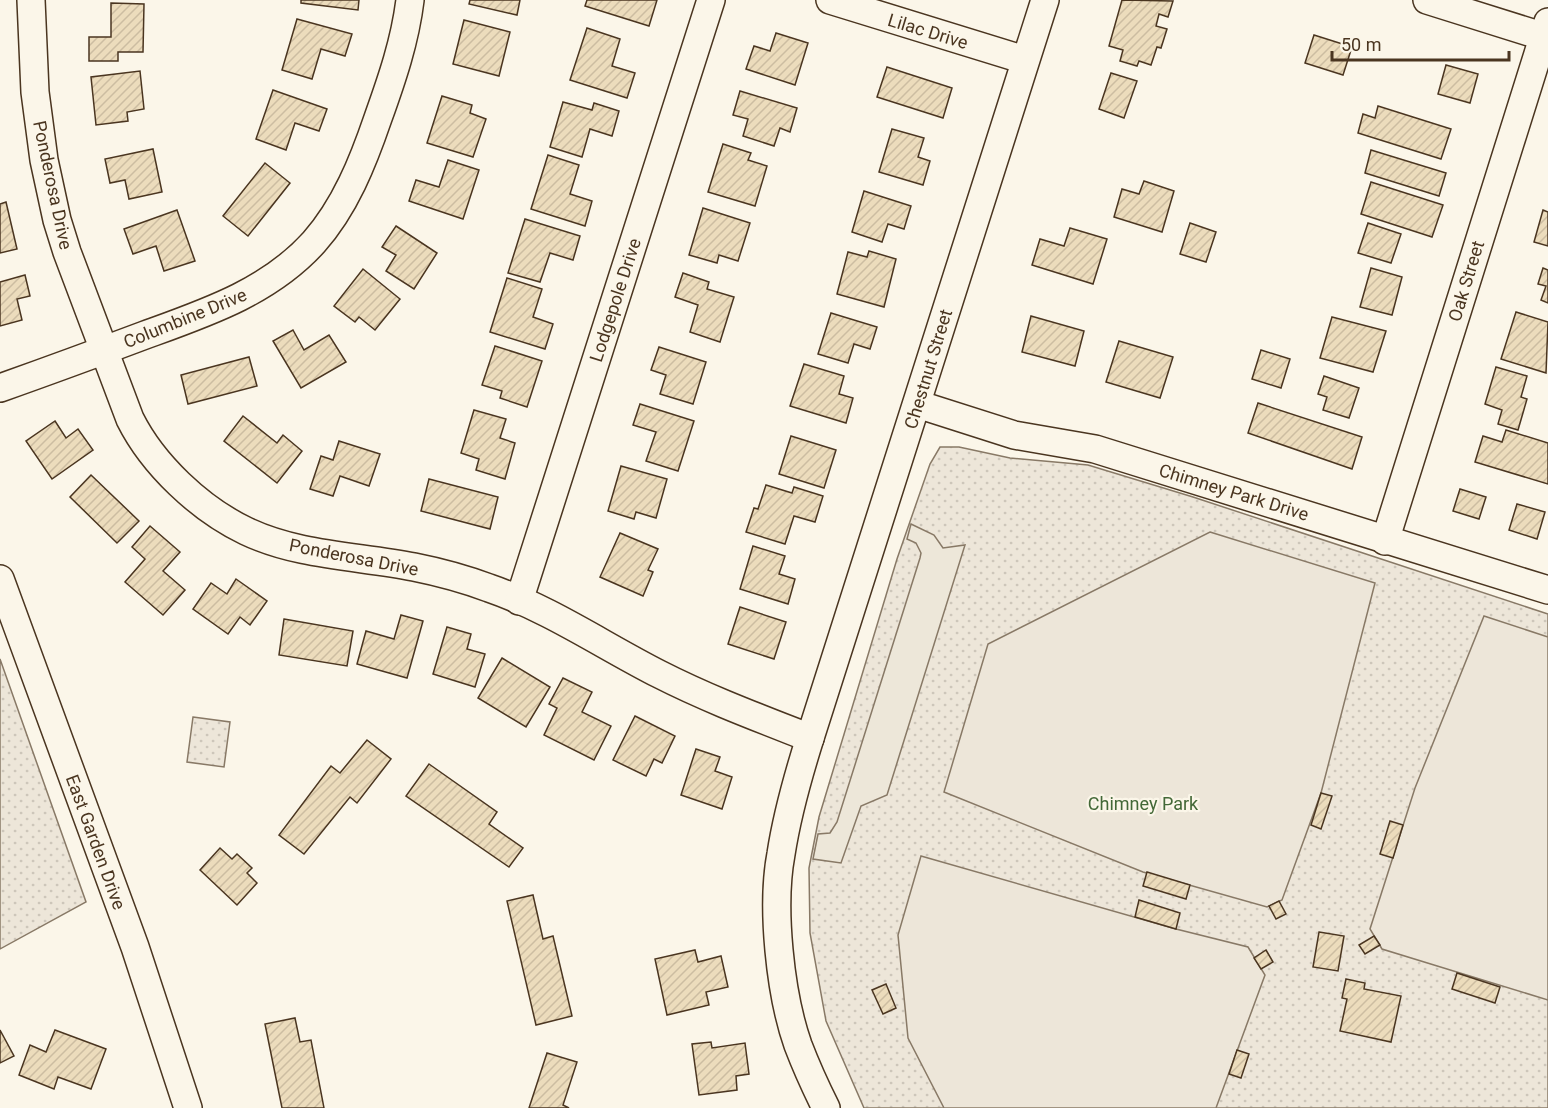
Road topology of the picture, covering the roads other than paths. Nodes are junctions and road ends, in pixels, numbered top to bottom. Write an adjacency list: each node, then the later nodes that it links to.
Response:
1 (31, 0): 9 (street, Ponderosa Drive)
2 (410, 0): 9 (street, Columbine Drive)
3 (711, 0): 15 (street, Lodgepole Drive)
4 (830, 0): 8 (street, Lilac Drive)
5 (1045, 0): 8 (street, Chestnut Street)
6 (1427, 0): 7 (street)
7 (1546, 32): 12 (street, Oak Street)
8 (1025, 60): 11 (street, Chestnut Street)
9 (104, 351): 10 (street, Columbine Drive); 15 (street, Ponderosa Drive)
10 (0, 388)
11 (917, 404): 12 (street, Chimney Park Drive); 16 (street, Chestnut Street)
12 (1385, 541): 14 (street, Chimney Park Drive)
13 (0, 579): 17 (street, East Garden Drive)
14 (1548, 590)
15 (519, 601): 16 (street, Ponderosa Drive)
16 (810, 738): 18 (street, Chestnut Street)
17 (188, 1108)
18 (826, 1108)

